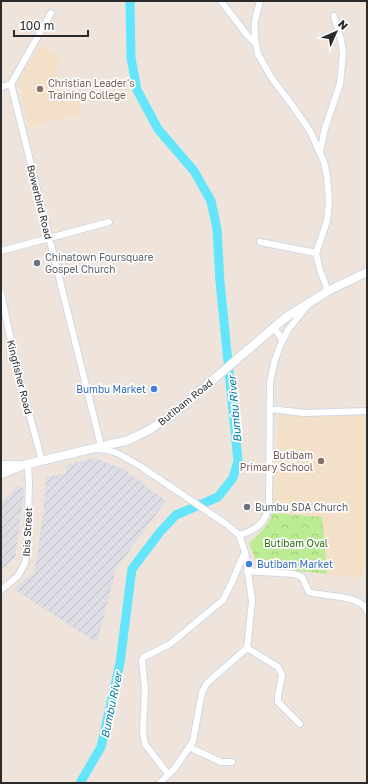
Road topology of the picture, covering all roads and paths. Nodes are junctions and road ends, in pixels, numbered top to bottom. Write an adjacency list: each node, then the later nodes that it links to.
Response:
1 (221, 1): 5 (street)
2 (260, 1): 5 (street)
3 (51, 13): 6 (street)
4 (334, 16): 8 (street)
5 (256, 44): 8 (street)
6 (11, 84): 7 (street); 10 (street, Bowerbird Road)
7 (1, 87)
8 (320, 153): 13 (street)
9 (109, 222): 10 (street)
10 (48, 237): 12 (street); 22 (street, Bowerbird Road)
11 (260, 242): 13 (street)
12 (1, 251)
13 (316, 253): 15 (street)
14 (367, 272): 15 (main road, Butibam Road)
15 (328, 290): 17 (main road, Butibam Road)
16 (1, 293): 24 (street, Kingfisher Road)
17 (312, 300): 18 (main road, Butibam Road); 19 (street)
18 (273, 328): 19 (street); 22 (main road, Butibam Road)
19 (282, 341): 20 (street)
20 (270, 409): 21 (street); 28 (street)
21 (367, 411)
22 (101, 446): 23 (main road, Butibam Road)
23 (90, 449): 24 (main road, Butibam Road); 28 (street)
24 (42, 461): 26 (main road, Butibam Road)
25 (1, 465): 26 (main road, Butibam Road)
26 (26, 465): 27 (main road, Butibam Road); 31 (street, Ibis Street)
27 (1, 474)
28 (239, 535): 29 (street)
29 (245, 552): 30 (street); 37 (street)
30 (247, 571): 32 (street); 33 (street)
31 (1, 590)
32 (367, 611)
33 (247, 648): 34 (street); 35 (street)
34 (300, 724)
35 (189, 747): 36 (street); 37 (street)
36 (232, 762)
37 (168, 774): 38 (street)
38 (160, 783)

